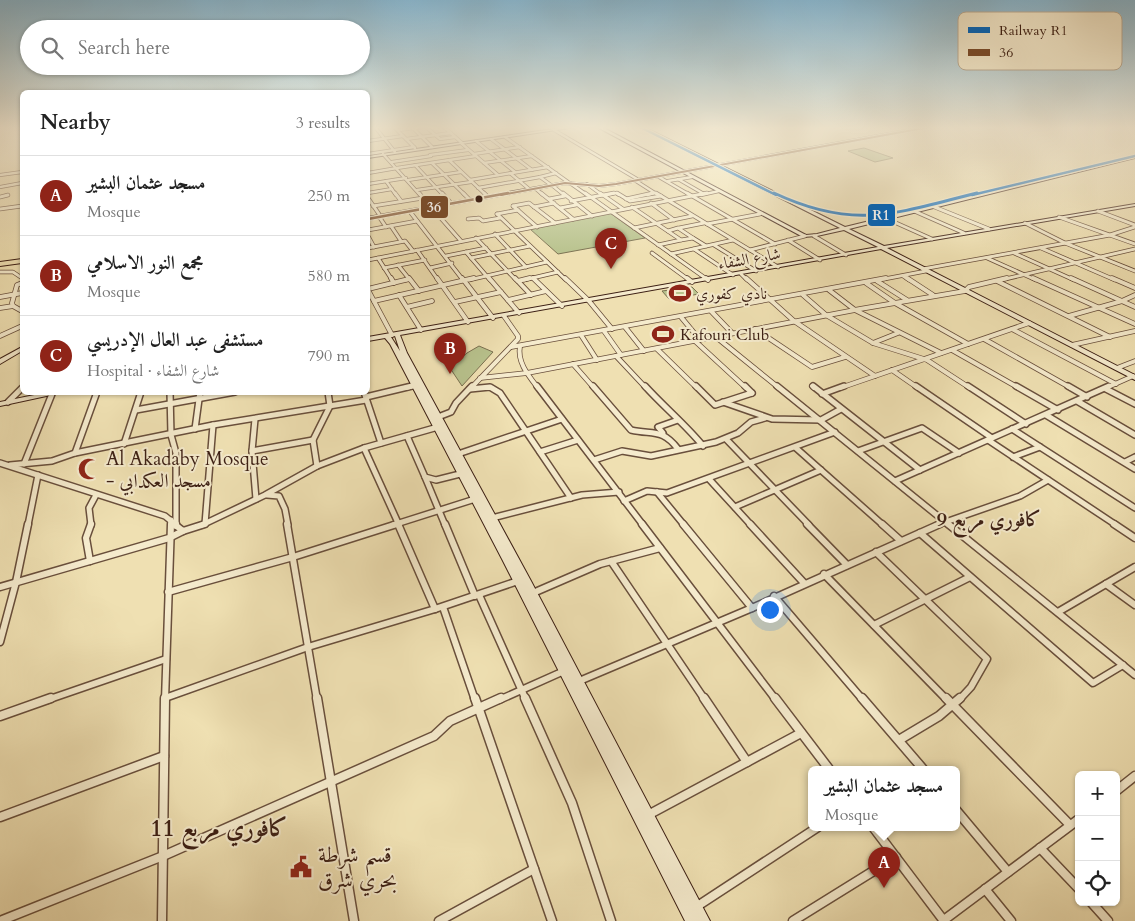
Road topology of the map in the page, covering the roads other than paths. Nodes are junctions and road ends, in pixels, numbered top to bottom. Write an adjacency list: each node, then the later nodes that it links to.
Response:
1 (386, 170): 18 (street)
2 (399, 170): 29 (street)
3 (420, 170): 25 (street)
4 (440, 170): 21 (street)
5 (492, 170): 23 (street)
6 (513, 170): 16 (street)
7 (532, 170): 16 (street)
8 (552, 170): 20 (street)
9 (620, 170): 30 (street)
10 (678, 170): 17 (street)
11 (692, 170): 17 (main road)
12 (728, 170): 113 (street)
13 (1081, 170): 76 (street)
14 (20, 172): 22 (street)
15 (461, 172): 21 (street); 33 (street)
16 (515, 172): 19 (street)
17 (682, 172): 27 (main road); 28 (street); 30 (main road)
18 (370, 173)
19 (510, 173): 23 (street); 34 (street)
20 (556, 173): 26 (street); 37 (street)
21 (444, 174): 25 (street); 39 (street)
22 (0, 175)
23 (498, 175): 24 (street)
24 (492, 176): 33 (street); 40 (street)
25 (427, 177): 29 (street); 44 (street)
26 (540, 177): 34 (street); 42 (street)
27 (659, 177): 30 (main road); 35 (street)
28 (692, 177): 31 (street); 50 (street)
29 (407, 179): 32 (street); 49 (street)
30 (636, 180): 41 (main road); 52 (street)
31 (678, 180): 35 (street); 53 (street)
32 (386, 181): 38 (street); 46 (street)
33 (470, 181): 39 (street); 45 (street)
34 (519, 181): 40 (street); 47 (street)
35 (667, 182): 59 (street)
36 (20, 183): 43 (street)
37 (569, 183): 41 (main road); 42 (main road); 61 (street)
38 (370, 184)
39 (454, 184): 44 (street); 62 (street)
40 (501, 184): 45 (street)
41 (587, 184): 55 (street)
42 (552, 185): 47 (main road); 48 (main road); 57 (street)
43 (0, 187)
44 (437, 187): 49 (street); 69 (street)
45 (478, 188): 56 (street)
46 (392, 189): 51 (street); 67 (street)
47 (529, 189): 56 (main road)
48 (536, 189): 63 (street); 77 (main road)
49 (417, 190): 67 (street)
50 (719, 191): 53 (street); 89 (street)
51 (370, 193)
52 (655, 193): 58 (street); 64 (street)
53 (705, 194): 59 (street)
54 (8, 195): 60 (street)
55 (603, 195): 61 (street); 64 (street); 83 (street)
56 (487, 196): 62 (main road)
57 (566, 196): 63 (street); 68 (street)
58 (661, 196): 64 (street); 65 (street)
59 (692, 196): 65 (street); 101 (street)
60 (0, 197)
61 (590, 197): 68 (street); 88 (street)
62 (469, 199): 69 (main road)
63 (549, 199): 70 (street)
64 (626, 199)
65 (668, 200): 71 (street); 92 (street)
66 (370, 201): 75 (street)
67 (401, 201): 75 (street)
68 (571, 201): 72 (street)
69 (450, 202): 82 (main road)
70 (554, 203): 79 (street); 80 (street)
71 (651, 204): 78 (street); 100 (street)
72 (576, 205): 80 (street); 91 (street)
73 (1135, 205): 87 (street, شارع الشفاء)
74 (20, 206): 81 (street)
75 (373, 206): 90 (street)
76 (932, 206): 86 (street); 114 (street)
77 (431, 207): 82 (main road); 131 (street)
78 (632, 207): 83 (street); 104 (street)
79 (534, 208): 84 (street); 103 (street)
80 (560, 208): 99 (street)
81 (0, 209)
82 (419, 209): 85 (main road); 90 (main road)
83 (623, 209): 88 (street)
84 (518, 210): 96 (street); 110 (street)
85 (409, 211): 90 (main road); 95 (main road); 102 (street)
86 (914, 211): 97 (street); 118 (street)
87 (1098, 211): 93 (street, شارع الشفاء); 108 (street)
88 (610, 212): 91 (street); 111 (street)
89 (760, 214): 101 (street); 121 (street)
90 (380, 216): 94 (main road); 109 (street)
91 (592, 216): 99 (street)
92 (693, 216): 100 (street); 106 (street)
93 (1059, 217): 105 (street, شارع الشفاء); 120 (street)
94 (370, 218)
95 (370, 218)
96 (500, 218): 98 (street); 116 (street)
97 (885, 218): 113 (street); 125 (street)
98 (468, 220)
99 (573, 220): 103 (street)
100 (674, 220): 104 (street)
101 (733, 220): 106 (street); 133 (street)
102 (417, 221): 107 (street); 137 (street)
103 (555, 223): 110 (street)
104 (656, 223): 111 (street); 117 (street)
105 (1025, 223): 114 (street, شارع الشفاء); 132 (street)
106 (706, 224): 112 (street); 128 (street)
107 (391, 226): 109 (street); 130 (street)
108 (1135, 226): 120 (street)
109 (386, 227): 115 (street)
110 (537, 227): 116 (street)
111 (634, 228): 135 (street)
112 (678, 228): 117 (street); 124 (street)
113 (844, 228): 122 (street); 143 (street)
114 (989, 229): 118 (street, شارع الشفاء)
115 (370, 230)
116 (515, 230): 119 (street); 138 (street)
117 (668, 231): 127 (street)
118 (964, 233): 125 (street, شارع الشفاء)
119 (495, 234): 123 (street); 148 (street)
120 (1110, 235): 132 (street); 134 (street)
121 (805, 236): 122 (street); 129 (street)
122 (814, 236): 156 (street)
123 (476, 238): 131 (street); 142 (street)
124 (693, 238): 127 (street); 139 (street)
125 (932, 239): 143 (street, شارع الشفاء)
126 (370, 240): 140 (street)
127 (681, 240): 135 (street)
128 (733, 240): 136 (street); 150 (street)
129 (788, 240): 133 (street); 165 (street)
130 (401, 241): 140 (street); 147 (street)
131 (461, 241): 137 (street)
132 (1065, 243): 144 (street); 159 (street)
133 (775, 244): 150 (street)
134 (1135, 244)
135 (658, 245): 149 (street)
136 (714, 245): 139 (street); 179 (street)
137 (438, 246): 147 (street); 158 (street)
138 (530, 246): 148 (street); 167 (street)
139 (706, 246): 145 (street)
140 (374, 247): 141 (street)
141 (370, 248)
142 (486, 248): 152 (street); 155 (street)
143 (883, 248): 156 (street, شارع الشفاء); 177 (street)
144 (1040, 248): 153 (street); 169 (street)
145 (694, 249): 154 (street); 185 (street)
146 (1135, 249): 151 (street)
147 (415, 250): 160 (street); 164 (street)
148 (511, 250): 155 (street); 172 (street)
149 (664, 250): 154 (street); 196 (street)
150 (750, 250): 173 (street)
151 (1125, 251): 157 (street); 159 (street)
152 (466, 252): 158 (street); 161 (street)
153 (1014, 252): 162 (street); 176 (street)
154 (671, 254): 191 (street)
155 (492, 255): 161 (street); 178 (street)
156 (846, 255): 165 (street, شارع الشفاء)
157 (1135, 255)
158 (446, 256): 168 (street)
159 (1100, 257): 169 (street); 180 (street)
160 (378, 258): 163 (street); 174 (street)
161 (471, 258): 186 (street)
162 (986, 258): 177 (street); 184 (street)
163 (370, 260)
164 (425, 260): 171 (street); 175 (street)
165 (820, 260): 173 (street, شارع الشفاء)
166 (20, 262): 170 (main road)
167 (547, 262): 172 (street); 182 (street)
168 (452, 263): 175 (street); 192 (street)
169 (1076, 263): 176 (street); 201 (street)
170 (0, 265)
171 (398, 265): 174 (street); 190 (street)
172 (526, 267): 178 (street)
173 (778, 267): 179 (street, شارع الشفاء)
174 (384, 268): 197 (street)
175 (430, 268): 200 (street)
176 (1050, 269): 184 (street); 224 (street)
177 (924, 270): 187 (street); 206 (street)
178 (508, 271): 186 (street); 195 (street)
179 (756, 271): 183 (street, شارع الشفاء)
180 (1135, 271)
181 (0, 272): 188 (street)
182 (558, 272): 189 (street); 219 (street)
183 (741, 274): 185 (street, شارع الشفاء); 223 (street)
184 (1024, 274): 194 (street); 232 (street)
185 (733, 275): 191 (street, شارع الشفاء)
186 (486, 276): 192 (street); 207 (street)
187 (902, 276): 193 (street); 215 (street)
188 (20, 277)
189 (533, 278): 195 (street); 205 (street)
190 (409, 279): 197 (street); 204 (street)
191 (708, 280): 196 (street, شارع الشفاء)
192 (465, 281): 200 (street); 217 (street)
193 (877, 281): 198 (street); 220 (street)
194 (997, 281): 206 (street); 239 (street)
195 (518, 282): 212 (street)
196 (692, 282): 219 (street, شارع الشفاء)
197 (394, 283): 202 (street)
198 (866, 283): 203 (street); 226 (street)
199 (20, 284): 210 (street)
200 (442, 286): 204 (street); 225 (street)
201 (1135, 288)
202 (370, 289)
203 (828, 290): 213 (street); 234 (street)
204 (419, 291): 211 (street)
205 (546, 291): 212 (street); 228 (street)
206 (965, 291): 215 (street); 244 (street)
207 (502, 292): 217 (street); 218 (street)
208 (20, 293): 210 (street)
209 (370, 293): 221 (street)
210 (14, 294): 216 (street); 227 (street)
211 (399, 295): 221 (street); 229 (street)
212 (531, 295): 218 (street)
213 (802, 295): 223 (street); 237 (street)
214 (1135, 295): 224 (street)
215 (934, 296): 220 (street)
216 (0, 297)
217 (478, 298): 225 (street); 241 (street)
218 (508, 300): 236 (street)
219 (589, 300): 228 (street, شارع الشفاء); 248 (street)
220 (907, 300): 226 (street)
221 (374, 301): 256 (street)
222 (432, 301): 229 (street)
223 (770, 301): 235 (street); 242 (street)
224 (1122, 301): 230 (street); 232 (street)
225 (455, 302): 243 (street)
226 (895, 303): 234 (street); 266 (street)
227 (13, 306): 231 (street); 233 (street)
228 (562, 306): 236 (street, شارع الشفاء)
229 (407, 307): 251 (street)
230 (1135, 307)
231 (0, 308)
232 (1098, 308): 239 (street); 245 (street)
233 (20, 309)
234 (855, 310): 237 (street); 255 (street)
235 (711, 311): 240 (street); 254 (street)
236 (519, 313): 238 (street, شارع الشفاء)
237 (826, 315): 242 (street); 265 (street)
238 (504, 316): 241 (street, شارع الشفاء); 269 (street)
239 (1068, 316): 260 (street)
240 (681, 317): 247 (street); 263 (street)
241 (493, 318): 243 (street, شارع الشفاء)
242 (794, 321): 249 (street); 276 (street)
243 (468, 322): 251 (street, شارع الشفاء)
244 (1029, 323): 250 (street); 267 (street)
245 (1135, 324)
246 (20, 327): 258 (street)
247 (625, 327): 248 (street); 273 (street)
248 (612, 329): 252 (street)
249 (755, 329): 254 (street); 276 (street)
250 (1012, 329): 261 (street); 288 (street)
251 (421, 330): 256 (street, شارع الشفاء)
252 (604, 331): 257 (street); 275 (street)
253 (1135, 331): 260 (street)
254 (732, 333): 259 (street)
255 (898, 333): 265 (street); 274 (street)
256 (392, 335): 262 (street, شارع الشفاء); 289 (street)
257 (582, 335): 268 (street); 277 (street)
258 (0, 336)
259 (716, 337): 263 (street); 321 (street)
260 (1110, 337): 267 (street)
261 (984, 339): 266 (street); 304 (street)
262 (370, 340)
263 (700, 340): 264 (street)
264 (695, 341): 270 (street); 308 (street)
265 (872, 343): 278 (street)
266 (968, 344): 272 (street)
267 (1072, 345): 282 (street)
268 (520, 346): 269 (street); 284 (street)
269 (511, 347): 287 (street)
270 (657, 348): 273 (street); 308 (street)
271 (20, 350): 280 (street)
272 (952, 350): 274 (street); 315 (street)
273 (644, 351): 275 (street)
274 (941, 353): 278 (street)
275 (619, 356): 277 (street); 320 (street)
276 (845, 357): 285 (street)
277 (597, 360): 281 (street)
278 (927, 360): 283 (street); 323 (street)
279 (1135, 361): 282 (street)
280 (0, 362)
281 (573, 364): 284 (street); 330 (street)
282 (1117, 368): 286 (street)
283 (892, 370): 285 (street); 334 (street)
284 (527, 373): 287 (street); 319 (street)
285 (875, 376): 294 (street)
286 (1134, 377): 288 (street)
287 (480, 378): 291 (street)
288 (1116, 384): 292 (street)
289 (418, 385): 303 (street); 322 (street)
290 (812, 386): 294 (street)
291 (470, 389): 322 (street); 326 (street)
292 (1106, 389): 304 (street); 311 (street)
293 (20, 390): 307 (street)
294 (822, 394): 313 (street)
295 (46, 395): 307 (street)
296 (52, 395): 356 (street)
297 (95, 395): 348 (street)
298 (140, 395): 314 (street)
299 (170, 395): 310 (street)
300 (200, 395): 305 (street)
301 (220, 395): 305 (street)
302 (328, 395): 312 (street)
303 (365, 397): 312 (street); 338 (street)
304 (1087, 397): 306 (street)
305 (199, 399): 310 (street); 325 (street)
306 (1077, 401): 315 (street); 331 (street)
307 (8, 402): 309 (street)
308 (723, 402): 317 (street)
309 (0, 404)
310 (170, 404): 314 (street); 329 (street)
311 (1135, 404)
312 (330, 406): 318 (street); 335 (street)
313 (841, 409): 321 (street); 337 (street)
314 (136, 410): 339 (street)
315 (1058, 410): 316 (street)
316 (1046, 415): 323 (street); 354 (street)
317 (765, 418): 321 (street); 333 (street)
318 (255, 419): 324 (street); 345 (street)
319 (562, 419): 326 (street); 336 (street)
320 (678, 420): 330 (street); 340 (street)
321 (821, 420): 328 (street)
322 (438, 422): 332 (street); 350 (street); 362 (street)
323 (1026, 424): 327 (street)
324 (213, 425): 325 (street); 384 (street)
325 (195, 429): 329 (street)
326 (525, 430): 347 (street); 350 (street)
327 (1012, 430): 334 (street); 341 (street)
328 (835, 432): 343 (street); 346 (street)
329 (171, 435): 339 (street); 382 (street)
330 (666, 435): 344 (street)
331 (1135, 435)
332 (407, 436): 338 (street); 364 (street)
333 (726, 439): 340 (street); 357 (street)
334 (990, 439): 349 (street); 351 (street)
335 (313, 440): 345 (street); 358 (street)
336 (578, 440): 347 (street); 353 (street)
337 (882, 441): 346 (street); 349 (street); 361 (street)
338 (381, 443): 342 (street)
339 (124, 444): 348 (street)
340 (703, 446): 344 (street)
341 (1040, 447): 351 (street); 378 (street)
342 (364, 448): 358 (street); 383 (street)
343 (796, 448): 357 (street); 360 (street)
344 (678, 449): 353 (street)
345 (252, 451): 374 (street)
346 (858, 451): 367 (street)
347 (540, 452): 373 (street)
348 (75, 453): 356 (street)
349 (959, 453): 361 (street)
350 (458, 454): 380 (street)
351 (1013, 457): 366 (street)
352 (1135, 457): 354 (street)
353 (594, 460): 370 (street)
354 (1125, 462): 359 (street)
355 (3, 464): 356 (street); 363 (street)
356 (24, 464)
357 (749, 465): 365 (street); 368 (street)
358 (317, 466): 371 (street)
359 (1135, 469)
360 (821, 470): 368 (street); 389 (street)
361 (920, 470): 367 (street)
362 (460, 474): 364 (street); 375 (street)
363 (38, 475): 372 (street); 400 (street)
364 (425, 476): 379 (street)
365 (709, 479): 369 (street); 377 (street)
366 (1048, 480): 381 (street); 388 (street)
367 (895, 481): 381 (street)
368 (773, 490): 377 (street); 395 (street)
369 (656, 491): 376 (street); 411 (street)
370 (619, 492): 373 (street); 376 (street)
371 (265, 494): 374 (street); 392 (street)
372 (96, 495): 382 (street); 393 (street)
373 (570, 498): 380 (street)
374 (256, 499): 384 (street)
375 (475, 499): 379 (street); 399 (street)
376 (624, 501): 390 (street)
377 (735, 507): 401 (street)
378 (1135, 508)
379 (439, 511): 383 (street); 406 (street)
380 (492, 518): 405 (street)
381 (946, 522): 386 (street); 412 (street)
382 (174, 523): 385 (street); 387 (street)
383 (397, 523): 392 (street); 410 (street)
384 (205, 524): 385 (street)
385 (183, 531): 387 (street)
386 (920, 533): 389 (street); 398 (street)
387 (169, 538): 393 (street); 404 (street)
388 (1135, 538)
389 (901, 541): 391 (street)
390 (660, 548): 394 (street); 413 (street)
391 (876, 552): 395 (street); 408 (street)
392 (293, 557): 404 (street); 417 (street)
393 (90, 561): 400 (street)
394 (611, 561): 405 (street); 416 (street)
395 (847, 565): 397 (street)
396 (1135, 566): 402 (street)
397 (824, 574): 401 (street); 414 (street)
398 (970, 577): 408 (street); 419 (street)
399 (519, 581): 406 (street); 420 (street)
400 (16, 582): 403 (street); 415 (street)
401 (804, 583): 407 (street)
402 (1106, 584): 409 (street); 412 (street)
403 (0, 587)
404 (168, 592): 418 (street)
405 (533, 593): 422 (street)
406 (477, 595): 410 (street); 423 (street)
407 (774, 596): 411 (street); 429 (street)
408 (924, 600): 414 (street); 425 (street)
409 (1135, 605)
410 (439, 608): 417 (street); 426 (street)
411 (752, 608): 413 (street)
412 (1058, 612): 419 (street)
413 (716, 621): 416 (street); 428 (street)
414 (874, 625): 425 (street)
415 (0, 642)
416 (668, 642): 422 (street); 431 (street)
417 (308, 647): 424 (street); 435 (street)
418 (166, 659): 424 (street); 427 (street)
419 (1123, 665): 421 (street)
420 (564, 671): 422 (street); 423 (street)
421 (1134, 672)
422 (575, 683): 437 (street); 459 (street)
423 (521, 690): 426 (street); 458 (street)
424 (165, 698): 430 (street)
425 (954, 706): 429 (street); 441 (street)
426 (478, 709): 435 (street); 447 (street)
427 (0, 716)
428 (801, 733): 431 (street); 432 (street)
429 (899, 740): 433 (street)
430 (164, 756): 439 (street); 445 (street)
431 (747, 762): 437 (street)
432 (827, 766)
433 (921, 766)
434 (1135, 776): 436 (street)
435 (330, 781): 445 (street); 455 (street)
436 (1120, 788)
437 (648, 815): 452 (street)
438 (960, 815): 448 (street)
439 (0, 816)
440 (1075, 822): 441 (street)
441 (1070, 825): 444 (street)
442 (812, 831): 452 (street)
443 (876, 831): 446 (street)
444 (1040, 848): 448 (street); 449 (street)
445 (163, 856): 453 (street); 454 (street)
446 (896, 858): 461 (street); 462 (street)
447 (534, 869): 456 (street); 457 (street)
448 (1008, 872): 450 (street)
449 (1075, 885)
450 (985, 890): 462 (street); 463 (street)
451 (1095, 906): 464 (street)
452 (696, 907): 460 (street)
453 (0, 921)
454 (162, 921)
455 (354, 921)
456 (439, 921)
457 (552, 921)
458 (610, 921)
459 (692, 921)
460 (703, 921)
461 (793, 921)
462 (944, 921)
463 (1011, 921)
464 (1108, 921)

